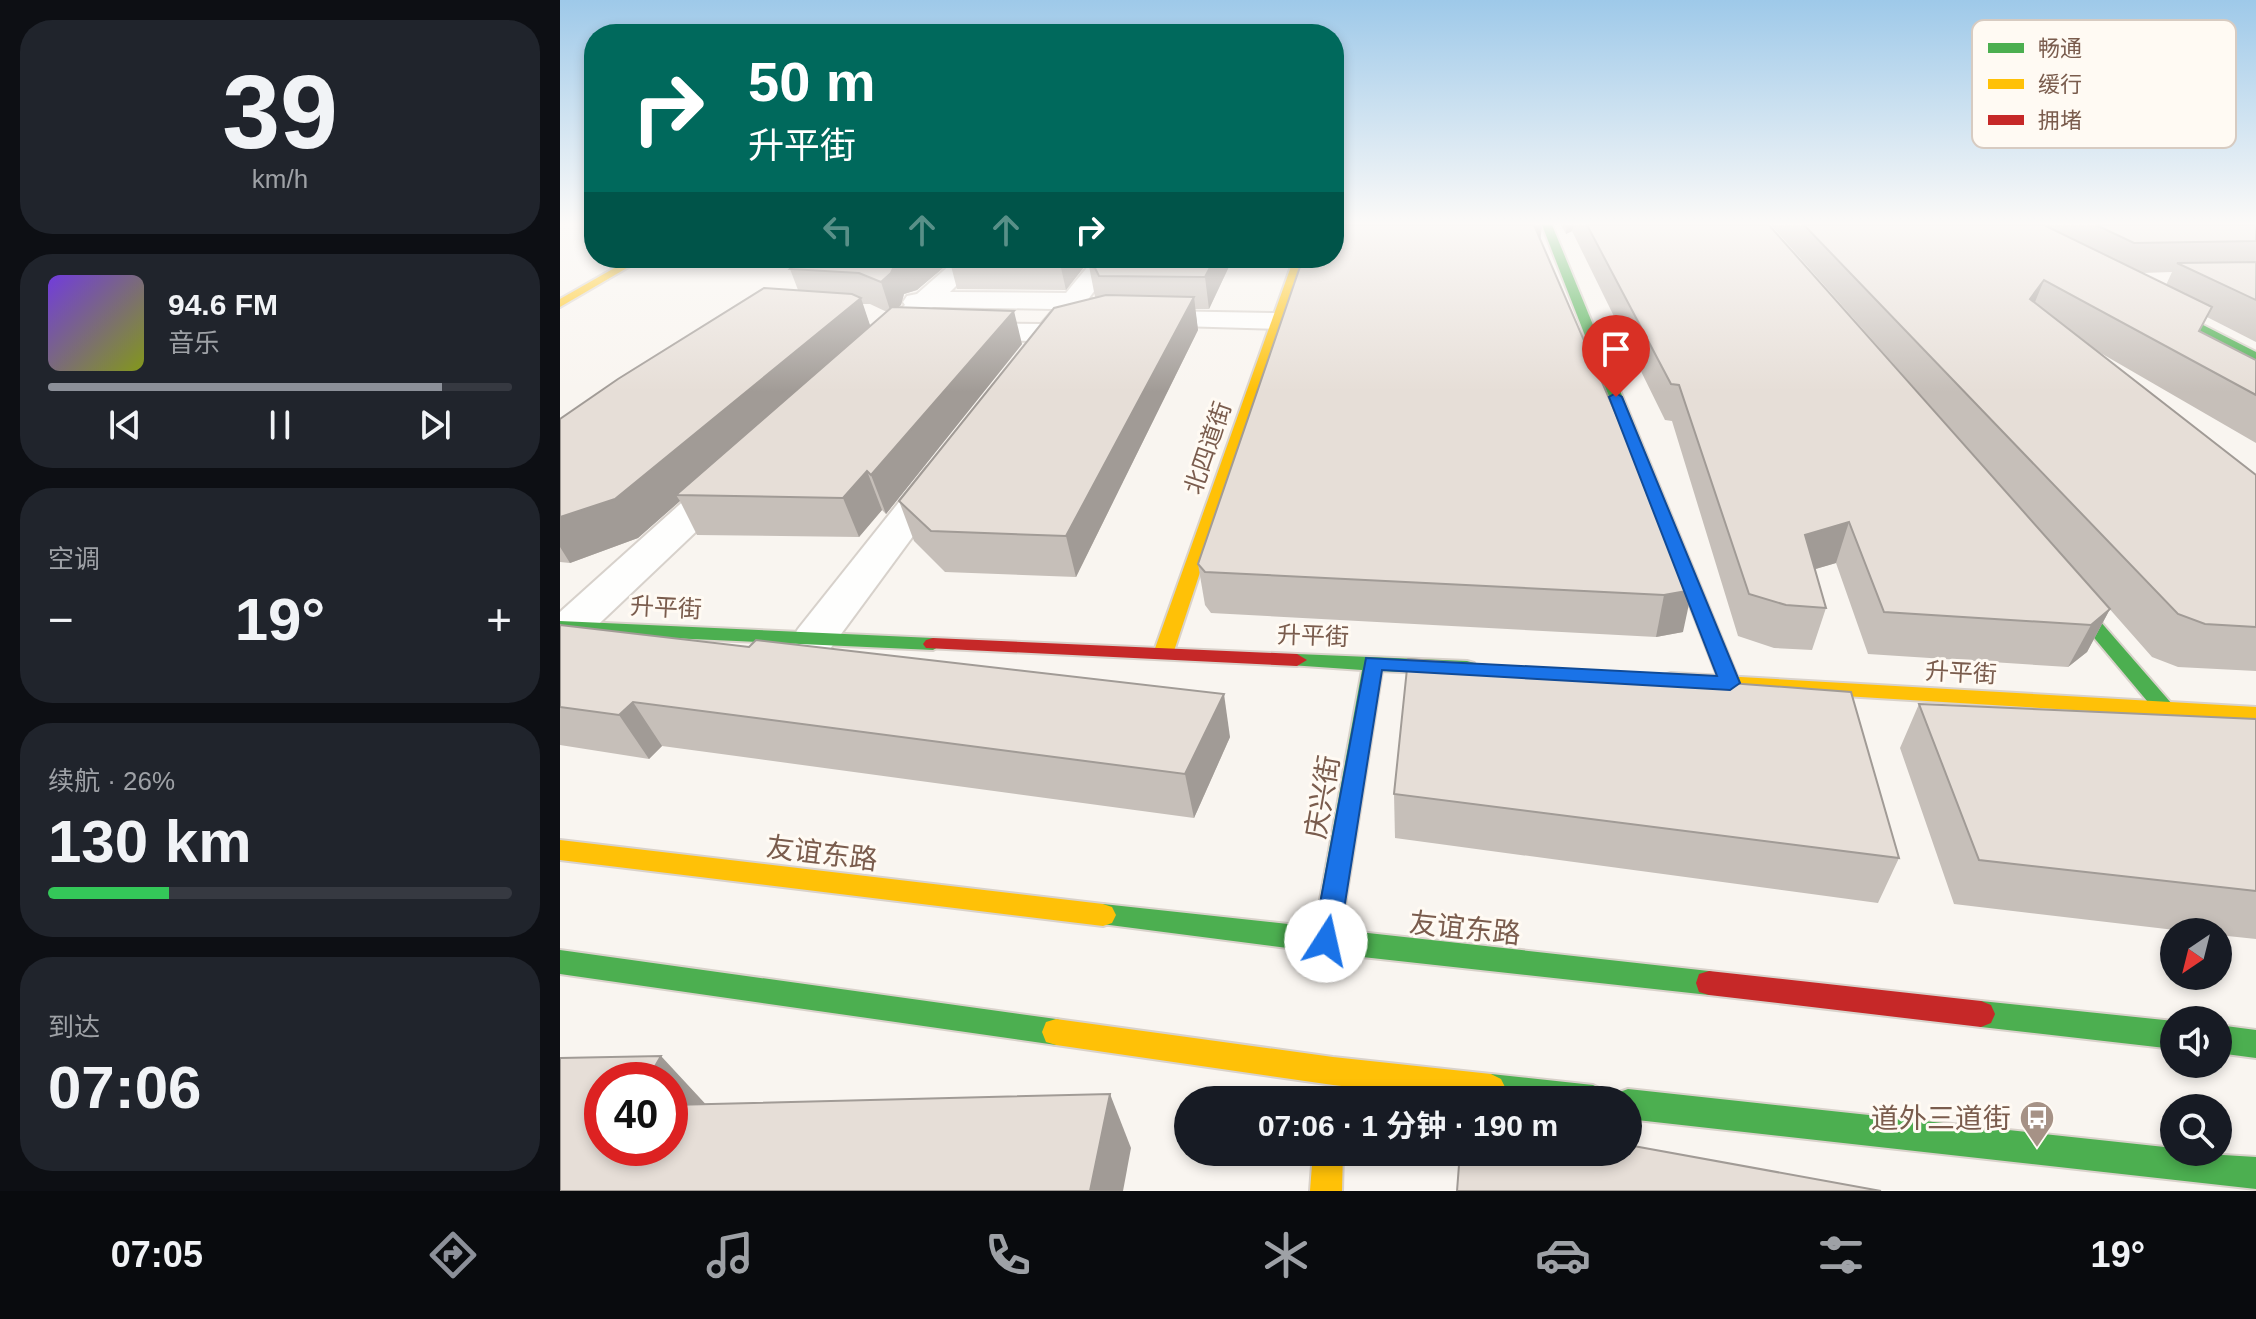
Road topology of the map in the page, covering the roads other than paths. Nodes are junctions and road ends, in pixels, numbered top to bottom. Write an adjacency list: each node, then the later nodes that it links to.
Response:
1 (600, 281): 8 (main road)
2 (954, 281): 11 (street)
3 (1090, 281): 7 (street)
4 (1291, 281): 10 (main road, 北四道街)
5 (1569, 281): 25 (main road)
6 (2129, 291): 13 (main road)
7 (1074, 301): 9 (street); 11 (street); 12 (street)
8 (560, 304)
9 (1111, 316): 10 (street); 12 (street)
10 (1277, 321): 21 (main road, 北四道街)
11 (921, 322): 12 (street); 15 (street)
12 (1048, 333): 14 (street)
13 (2256, 357)
14 (1020, 370)
15 (847, 372)
16 (955, 456): 20 (street)
17 (755, 457): 19 (street)
18 (2052, 576): 26 (main road)
19 (565, 627): 20 (main road, 升平街)
20 (814, 639): 21 (main road, 升平街)
21 (1163, 654): 22 (main road, 升平街)
22 (1373, 663): 23 (main road, 升平街); 29 (main road, 庆兴街)
23 (1482, 669)
24 (1652, 679): 25 (main road, 升平街)
25 (1730, 683): 26 (main road, 升平街)
26 (2165, 709): 27 (main road, 升平街)
27 (2256, 714)
28 (560, 850): 29 (main road, 友谊东路)
29 (1326, 941): 31 (main road, 友谊东路)
30 (560, 962): 34 (main road)
31 (2160, 1033)
32 (2232, 1041): 33 (main road)
33 (2256, 1044)
34 (1420, 1086)
35 (1642, 1106): 37 (main road)
36 (1327, 1166): 38 (main road)
37 (2256, 1173)
38 (1326, 1191)

